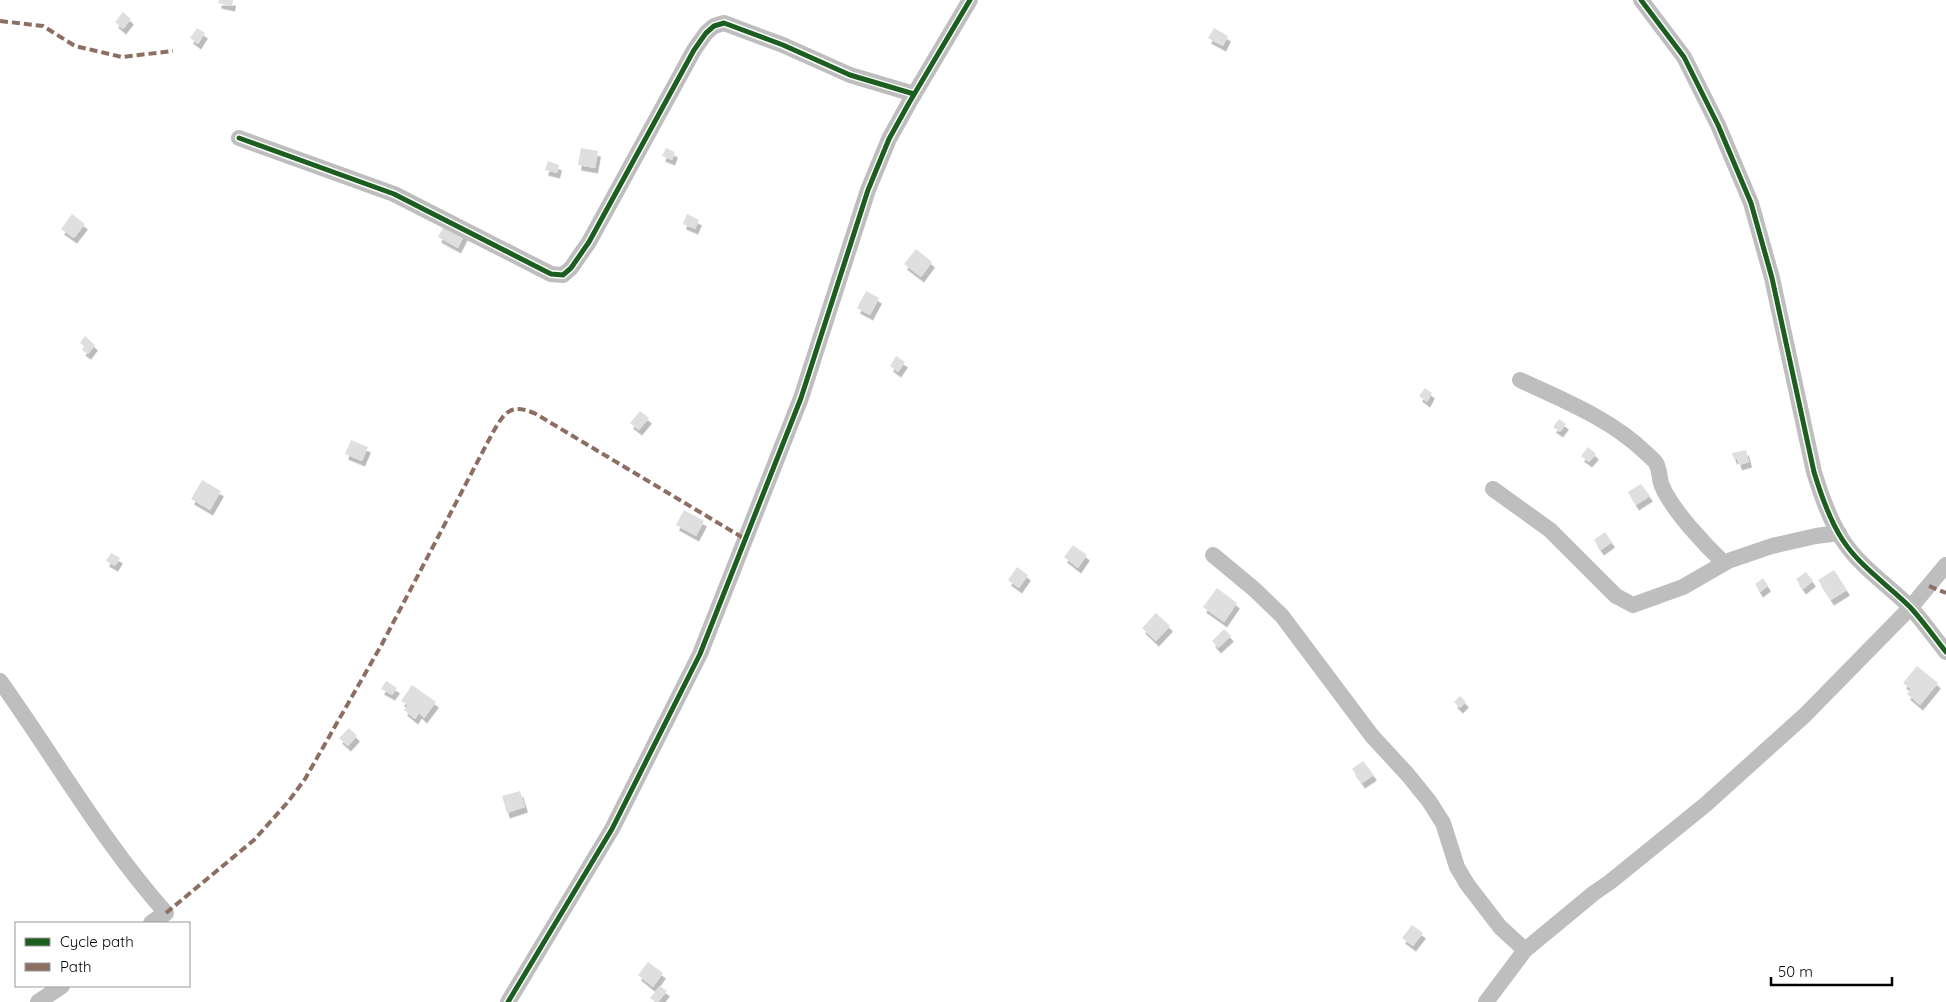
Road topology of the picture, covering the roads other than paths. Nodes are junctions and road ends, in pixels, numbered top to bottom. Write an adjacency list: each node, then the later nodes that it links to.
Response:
1 (970, 0): 3 (street)
2 (1641, 0): 7 (street)
3 (914, 94): 4 (street); 18 (street)
4 (240, 138)
5 (1520, 380): 9 (street)
6 (1494, 489): 9 (street)
7 (1839, 533): 9 (street); 11 (street)
8 (1214, 556): 15 (street)
9 (1724, 563)
10 (1946, 565): 11 (street)
11 (1910, 608): 12 (street); 15 (street)
12 (1946, 652)
13 (0, 681): 14 (street)
14 (152, 922)
15 (1525, 950): 19 (street)
16 (60, 987): 17 (street)
17 (38, 1002)
18 (508, 1002)
19 (1486, 1002)

